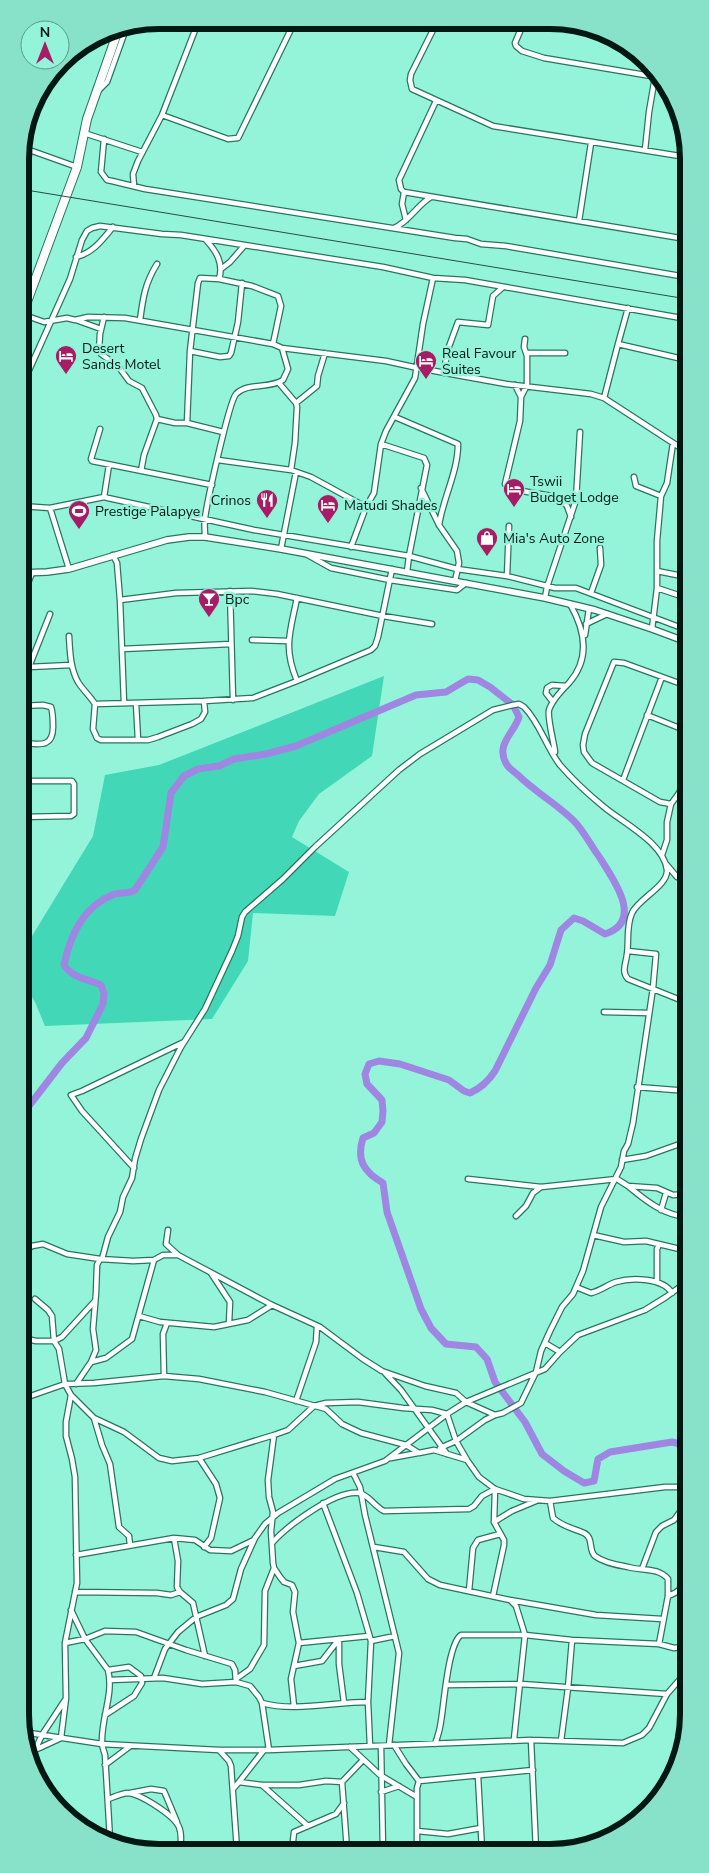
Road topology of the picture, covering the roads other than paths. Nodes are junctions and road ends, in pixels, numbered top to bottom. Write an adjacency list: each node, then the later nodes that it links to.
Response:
1 (195, 29): 13 (street)
2 (291, 29): 13 (street)
3 (434, 29): 11 (street)
4 (521, 29): 8 (street)
5 (125, 33): 10 (street)
6 (116, 36): 10 (highway)
7 (112, 38): 12 (highway)
8 (650, 76)
9 (655, 83): 18 (street)
10 (95, 93): 12 (highway)
11 (436, 101): 16 (street); 23 (street)
12 (91, 106): 14 (highway)
13 (162, 115): 19 (street)
14 (84, 132): 15 (street); 21 (highway)
15 (104, 139): 19 (street); 22 (street)
16 (591, 143): 18 (street); 26 (street)
17 (29, 150): 21 (street)
18 (646, 150): 20 (street)
19 (142, 152): 22 (street)
20 (680, 156)
21 (77, 167): 41 (highway)
22 (134, 186): 28 (street)
23 (404, 192): 24 (street); 25 (street)
24 (431, 197): 25 (street); 26 (street)
25 (406, 220): 28 (street)
26 (579, 221): 29 (street)
27 (113, 227): 30 (street); 32 (street); 32 (street)
28 (394, 228): 35 (street)
29 (680, 238)
30 (206, 239): 31 (street); 34 (street)
31 (244, 246): 34 (street); 36 (street)
32 (76, 257): 47 (street)
33 (157, 264): 49 (street)
34 (221, 269): 37 (street)
35 (680, 276)
36 (433, 278): 39 (street); 62 (street)
37 (218, 279): 38 (street); 51 (street)
38 (242, 283): 52 (street); 54 (street)
39 (484, 284): 40 (street); 42 (street)
40 (503, 288): 42 (street); 43 (street)
41 (29, 292)
42 (493, 296): 64 (street)
43 (628, 308): 46 (street); 55 (street)
44 (30, 317): 47 (street)
45 (104, 317): 48 (street); 49 (street); 50 (street)
46 (680, 318)
47 (50, 320): 48 (street); 63 (street)
48 (75, 320): 50 (street)
49 (140, 320): 51 (street)
50 (101, 329): 72 (street)
51 (192, 330): 52 (street); 57 (street)
52 (234, 338): 54 (street); 57 (street)
53 (525, 339): 59 (street)
54 (272, 344): 56 (street)
55 (618, 344): 61 (street); 69 (street)
56 (282, 348): 58 (street); 65 (street)
57 (190, 352): 73 (street)
58 (325, 353): 62 (street); 70 (street)
59 (526, 353): 60 (street); 67 (street)
60 (565, 354)
61 (680, 358)
62 (418, 368): 64 (street); 71 (street)
63 (29, 369)
64 (444, 373): 66 (street)
65 (279, 383): 70 (street); 75 (street)
66 (515, 385): 67 (street); 68 (street)
67 (527, 385): 68 (street); 69 (street)
68 (521, 397): 89 (street)
69 (604, 398): 77 (street)
70 (296, 403): 83 (street)
71 (395, 418): 78 (street); 96 (street)
72 (157, 419): 73 (street); 82 (street)
73 (187, 423): 75 (street)
74 (100, 429): 81 (street)
75 (223, 432): 80 (street)
76 (580, 432): 90 (street)
77 (673, 443): 79 (street); 87 (street)
78 (381, 444): 86 (street); 92 (street)
79 (680, 448)
80 (218, 460): 83 (street); 85 (street)
81 (109, 465): 82 (street); 88 (street)
82 (141, 471): 85 (street)
83 (294, 471): 92 (street); 98 (street)
84 (634, 477): 87 (street)
85 (212, 484): 95 (street)
86 (421, 488): 96 (street); 105 (street)
87 (661, 496): 109 (street)
88 (104, 497): 93 (street); 95 (street)
89 (557, 497): 90 (street); 94 (street)
90 (576, 500): 94 (street)
91 (29, 507): 93 (street)
92 (366, 507): 100 (street)
93 (50, 508): 106 (street)
94 (571, 518): 118 (street)
95 (204, 520): 98 (street); 99 (street)
96 (439, 526): 108 (street)
97 (509, 526): 112 (street)
98 (283, 534): 100 (street); 102 (street)
99 (205, 537): 102 (street); 104 (street)
100 (351, 547): 105 (street)
101 (600, 548): 121 (street)
102 (281, 549): 103 (street)
103 (305, 554): 107 (street); 114 (street)
104 (113, 555): 106 (street); 125 (street)
105 (409, 556): 108 (street); 110 (street)
106 (69, 569): 111 (street)
107 (392, 569): 110 (street); 114 (street)
108 (457, 569): 112 (street); 116 (street)
109 (657, 571): 113 (street); 119 (street)
110 (407, 572): 116 (street)
111 (32, 573): 115 (street)
112 (506, 576): 118 (street)
113 (680, 576)
114 (390, 580): 117 (street); 130 (street)
115 (29, 581)
116 (455, 581): 117 (street)
117 (466, 583): 124 (street)
118 (547, 587): 121 (street); 124 (street)
119 (657, 588): 122 (street); 131 (street)
120 (230, 591): 123 (street); 125 (street); 141 (street)
121 (590, 593): 131 (street)
122 (680, 596)
123 (297, 598): 130 (street); 140 (street)
124 (545, 598): 126 (street)
125 (120, 600): 142 (street)
126 (570, 604): 127 (street); 137 (street)
127 (589, 609): 129 (street); 133 (street)
128 (50, 614): 144 (street)
129 (607, 614): 133 (street); 135 (street)
130 (383, 616): 132 (street); 146 (street)
131 (653, 618): 134 (street); 135 (street)
132 (432, 624)
133 (586, 624): 137 (street)
134 (680, 628)
135 (652, 629): 138 (street)
136 (69, 636): 143 (street)
137 (584, 639): 148 (street)
138 (680, 639)
139 (252, 640): 140 (street)
140 (288, 641): 146 (street)
141 (231, 644): 142 (street); 149 (street)
142 (122, 649): 152 (street)
143 (71, 665): 144 (street); 154 (street)
144 (29, 667)
145 (662, 677): 147 (street); 156 (street); 161 (street)
146 (297, 681): 149 (street)
147 (680, 683)
148 (566, 686): 151 (street); 151 (street)
149 (232, 700): 150 (street)
150 (204, 701): 153 (street); 158 (street)
151 (553, 702): 160 (street)
152 (124, 703): 153 (street); 154 (street)
153 (136, 703): 158 (street)
154 (95, 704): 158 (street)
155 (29, 706): 159 (street)
156 (647, 715): 157 (street); 161 (street)
157 (680, 728)
158 (138, 740)
159 (29, 743)
160 (556, 756): 166 (street); 174 (street)
161 (623, 780): 164 (street)
162 (29, 781): 165 (street)
163 (680, 791): 164 (street)
164 (671, 804): 166 (street)
165 (29, 817)
166 (662, 855): 167 (street)
167 (665, 863): 168 (street); 169 (street)
168 (680, 878)
169 (628, 951): 170 (street); 170 (street)
170 (653, 988): 171 (street); 173 (street)
171 (680, 1000)
172 (604, 1012): 173 (street)
173 (648, 1013): 175 (street)
174 (184, 1042): 179 (street); 179 (street)
175 (637, 1087): 176 (street); 178 (street)
176 (680, 1090)
177 (680, 1144): 178 (street)
178 (622, 1160): 181 (street)
179 (134, 1168): 197 (street)
180 (468, 1179): 183 (street)
181 (617, 1179): 182 (street); 183 (street); 190 (street)
182 (628, 1186): 184 (street); 186 (street)
183 (541, 1187): 187 (street)
184 (666, 1193): 185 (street); 186 (street)
185 (680, 1195)
186 (661, 1210): 188 (street)
187 (516, 1216)
188 (680, 1216)
189 (168, 1230): 191 (street)
190 (593, 1235): 192 (street); 201 (street)
191 (166, 1244): 195 (street); 196 (street)
192 (659, 1244): 194 (street); 200 (street)
193 (29, 1248): 197 (street)
194 (680, 1249)
195 (163, 1254): 196 (street); 198 (street)
196 (178, 1255): 199 (street)
197 (101, 1259): 198 (street); 205 (street)
198 (154, 1260): 207 (street)
199 (210, 1271): 206 (street); 209 (street)
200 (657, 1282): 201 (street); 203 (street)
201 (576, 1287): 213 (street)
202 (680, 1287): 203 (street)
203 (672, 1293): 214 (street)
204 (35, 1299): 212 (street)
205 (95, 1301): 212 (street); 215 (street)
206 (272, 1305): 209 (street); 210 (street)
207 (139, 1316): 208 (street); 215 (street)
208 (167, 1323): 209 (street); 218 (street)
209 (229, 1323)
210 (317, 1326): 216 (street); 223 (street)
211 (29, 1340): 212 (street)
212 (54, 1341): 219 (street)
213 (544, 1343): 214 (street); 217 (street)
214 (560, 1352): 217 (street)
215 (91, 1362): 220 (street)
216 (382, 1371): 224 (street); 226 (street)
217 (534, 1375): 224 (street); 228 (street)
218 (164, 1376): 220 (street); 223 (street)
219 (66, 1384): 220 (street); 221 (street); 222 (street)
220 (76, 1384)
221 (71, 1395): 229 (street); 258 (street)
222 (29, 1397)
223 (296, 1401): 225 (street)
224 (466, 1402): 227 (street); 228 (street)
225 (314, 1406): 226 (street); 231 (street); 233 (street)
226 (414, 1408): 227 (street); 230 (street)
227 (447, 1414): 230 (street); 232 (street)
228 (495, 1415): 232 (street)
229 (94, 1418): 238 (street); 255 (street)
230 (427, 1429): 233 (street); 234 (street)
231 (274, 1436): 238 (street); 249 (street)
232 (456, 1441): 234 (street); 240 (street)
233 (406, 1446): 236 (street); 239 (street)
234 (441, 1448): 235 (street); 237 (street)
235 (434, 1450): 236 (street); 237 (street)
236 (419, 1453): 239 (street)
237 (447, 1455): 240 (street)
238 (199, 1458): 256 (street)
239 (390, 1458): 241 (street)
240 (467, 1460): 243 (street)
241 (353, 1473): 244 (street); 249 (street)
242 (680, 1487): 246 (street)
243 (495, 1489): 244 (street); 245 (street); 250 (street)
244 (361, 1493): 247 (street); 257 (street)
245 (538, 1500): 246 (street); 250 (street)
246 (550, 1501): 260 (street)
247 (323, 1503): 254 (street); 273 (street)
248 (680, 1512): 260 (street)
249 (272, 1518): 253 (street); 254 (street)
250 (494, 1522): 251 (street)
251 (500, 1534): 262 (street); 265 (street)
252 (174, 1538): 255 (street); 256 (street); 264 (street)
253 (255, 1538): 256 (street); 269 (street)
254 (272, 1543): 259 (street)
255 (130, 1545): 258 (street)
256 (204, 1547)
257 (374, 1547): 262 (street); 272 (street)
258 (76, 1555): 263 (street)
259 (274, 1568): 279 (street); 289 (street)
260 (642, 1569): 266 (street)
261 (680, 1590): 266 (street)
262 (469, 1591): 265 (street)
263 (75, 1592): 264 (street); 268 (street)
264 (180, 1592): 269 (street)
265 (493, 1596): 267 (street)
266 (668, 1596): 270 (street)
267 (510, 1600): 270 (street); 271 (street)
268 (70, 1609): 274 (street); 277 (street)
269 (196, 1617): 278 (street); 282 (street)
270 (662, 1619): 280 (street)
271 (525, 1635): 276 (street); 290 (street); 291 (street)
272 (395, 1636): 273 (street); 310 (street)
273 (370, 1638): 275 (street); 295 (street)
274 (85, 1639): 277 (street); 278 (street); 284 (street)
275 (339, 1639): 279 (street); 283 (street); 297 (street)
276 (572, 1640): 280 (street); 292 (street)
277 (65, 1643): 294 (street)
278 (169, 1643): 282 (street); 285 (street)
279 (299, 1643): 283 (street)
280 (659, 1644): 281 (street)
281 (680, 1647)
282 (205, 1656): 289 (street)
283 (294, 1666): 299 (street)
284 (108, 1670): 286 (street); 288 (street)
285 (154, 1678): 286 (street); 289 (street)
286 (142, 1679): 288 (street); 301 (street)
287 (680, 1679): 293 (street)
288 (110, 1680): 301 (street)
289 (236, 1680): 296 (street)
290 (521, 1684): 291 (street); 292 (street); 305 (street)
291 (446, 1685): 309 (street)
292 (568, 1688): 293 (street); 307 (street)
293 (667, 1694): 307 (street)
294 (66, 1698): 303 (street); 304 (street)
295 (368, 1702): 297 (street); 312 (street)
296 (262, 1703): 298 (street); 300 (street)
297 (344, 1703): 299 (street)
298 (272, 1706): 299 (street); 300 (street)
299 (294, 1706)
300 (264, 1712): 317 (street)
301 (105, 1715): 308 (street)
302 (30, 1733): 303 (street)
303 (42, 1735): 304 (street); 315 (street)
304 (61, 1738): 308 (street); 315 (street)
305 (514, 1739): 306 (street); 309 (street)
306 (531, 1740): 307 (street); 320 (street)
307 (561, 1741)
308 (102, 1744): 311 (street); 319 (street)
309 (435, 1744): 310 (street)
310 (392, 1745): 313 (street); 323 (street)
311 (130, 1746): 316 (street); 319 (street)
312 (370, 1746): 313 (street); 314 (street)
313 (381, 1746): 321 (street)
314 (350, 1747): 317 (street); 318 (street)
315 (35, 1750)
316 (219, 1750): 317 (street); 328 (street)
317 (266, 1750): 324 (street)
318 (363, 1760): 321 (street); 325 (street)
319 (105, 1765): 332 (street)
320 (533, 1770): 322 (street); 346 (street)
321 (380, 1775): 327 (street); 329 (street)
322 (478, 1776): 323 (street); 336 (street)
323 (419, 1781): 331 (street)
324 (239, 1782): 326 (street); 328 (street)
325 (342, 1782): 326 (street); 333 (street)
326 (262, 1786): 335 (street)
327 (399, 1786): 329 (street); 331 (street)
328 (233, 1789): 340 (street)
329 (381, 1792): 343 (street)
330 (126, 1793): 332 (street); 334 (street); 334 (street)
331 (417, 1797): 337 (street)
332 (108, 1799): 338 (street)
333 (344, 1803): 335 (street); 342 (street)
334 (177, 1822): 339 (street)
335 (308, 1826): 341 (street)
336 (481, 1828): 337 (street); 345 (street)
337 (416, 1831): 344 (street)
338 (110, 1834)
339 (180, 1844)
340 (237, 1844)
341 (293, 1844)
342 (347, 1844)
343 (383, 1844)
344 (417, 1844)
345 (482, 1844)
346 (536, 1844)

